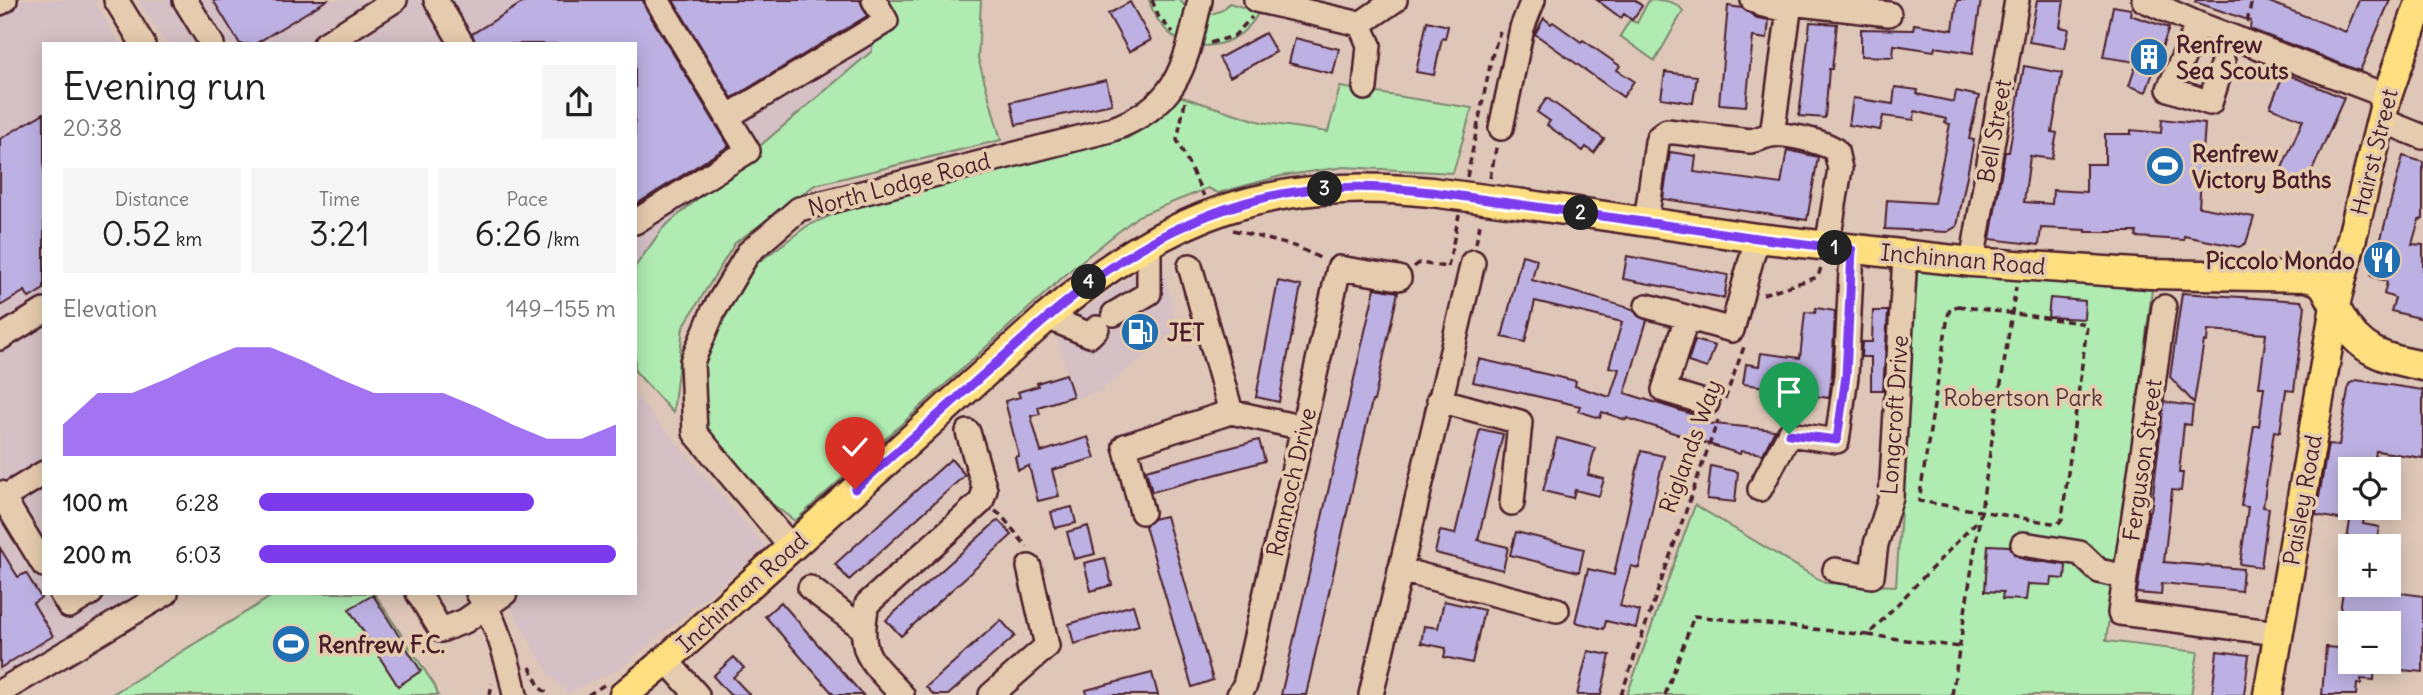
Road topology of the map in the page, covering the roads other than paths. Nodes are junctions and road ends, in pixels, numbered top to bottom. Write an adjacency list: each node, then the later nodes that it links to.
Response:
1 (5, 0): 16 (street)
2 (116, 0): 21 (street)
3 (185, 0): 22 (street)
4 (395, 0): 23 (street)
5 (436, 0): 24 (street)
6 (657, 0): 28 (street)
7 (874, 0): 28 (street)
8 (1200, 0): 61 (street, North Lodge Road)
9 (1256, 0): 19 (street)
10 (1395, 0): 19 (street)
11 (1533, 0): 29 (street)
12 (1753, 0): 17 (street)
13 (2017, 0): 39 (street, Bell Street)
14 (2144, 0): 20 (street)
15 (2421, 0): 27 (main road, Hairst Street)
16 (0, 3)
17 (1790, 4): 18 (street); 30 (street)
18 (1889, 14)
19 (1360, 24): 26 (street)
20 (2199, 24): 25 (street); 27 (street)
21 (142, 42)
22 (211, 42)
23 (328, 42)
24 (461, 42)
25 (2224, 62)
26 (1366, 88)
27 (2384, 108): 31 (street); 43 (main road, Hairst Street)
28 (727, 117): 32 (street)
29 (1501, 128)
30 (1772, 135): 33 (street); 36 (street)
31 (2423, 137)
32 (637, 221)
33 (1646, 222): 34 (main road, Inchinnan Road); 35 (main road, Inchinnan Road, bridge)
34 (1757, 238): 36 (main road, Inchinnan Road); 47 (street)
35 (1149, 243): 46 (main road, Inchinnan Road); 46 (street)
36 (1840, 248): 37 (main road, Inchinnan Road); 56 (street)
37 (1905, 256): 39 (main road, Inchinnan Road); 65 (street, Longcroft Drive)
38 (1473, 262): 50 (street)
39 (1972, 262): 43 (main road, Inchinnan Road)
40 (1190, 267): 52 (street)
41 (1399, 278): 53 (street, Rannoch Drive)
42 (1647, 306): 47 (street)
43 (2335, 306): 49 (main road, Inchinnan Road); 75 (main road, Paisley Road)
44 (2164, 307): 66 (street, Ferguson Street)
45 (42, 312): 48 (street)
46 (1047, 317): 61 (main road, Inchinnan Road)
47 (1687, 317): 51 (street)
48 (0, 338)
49 (2423, 366)
50 (1439, 400): 58 (street); 64 (street)
51 (1707, 403)
52 (1231, 412): 53 (street); 59 (street)
53 (1304, 428): 83 (street, Rannoch Drive)
54 (968, 432): 74 (street)
55 (42, 474): 57 (street)
56 (1760, 489)
57 (1, 495): 62 (street)
58 (1512, 503)
59 (1142, 512)
60 (2023, 544): 66 (street)
61 (791, 547): 76 (main road, Inchinnan Road)
62 (42, 562)
63 (1029, 567): 82 (street)
64 (1400, 570): 73 (street); 84 (street)
65 (1835, 570)
66 (2125, 576): 75 (street, Ferguson Street)
67 (810, 588): 74 (street)
68 (62, 595): 69 (street)
69 (88, 595)
70 (163, 595): 77 (street)
71 (419, 595): 72 (street)
72 (490, 598): 78 (street)
73 (1557, 610)
74 (862, 628): 81 (street)
75 (2278, 633): 85 (main road, Paisley Road)
76 (666, 660): 79 (main road, Inchinnan Road); 80 (street)
77 (13, 690)
78 (516, 695)
79 (624, 695)
80 (697, 695)
81 (902, 695)
82 (991, 695)
83 (1238, 695)
84 (1371, 695)
85 (2268, 695)

